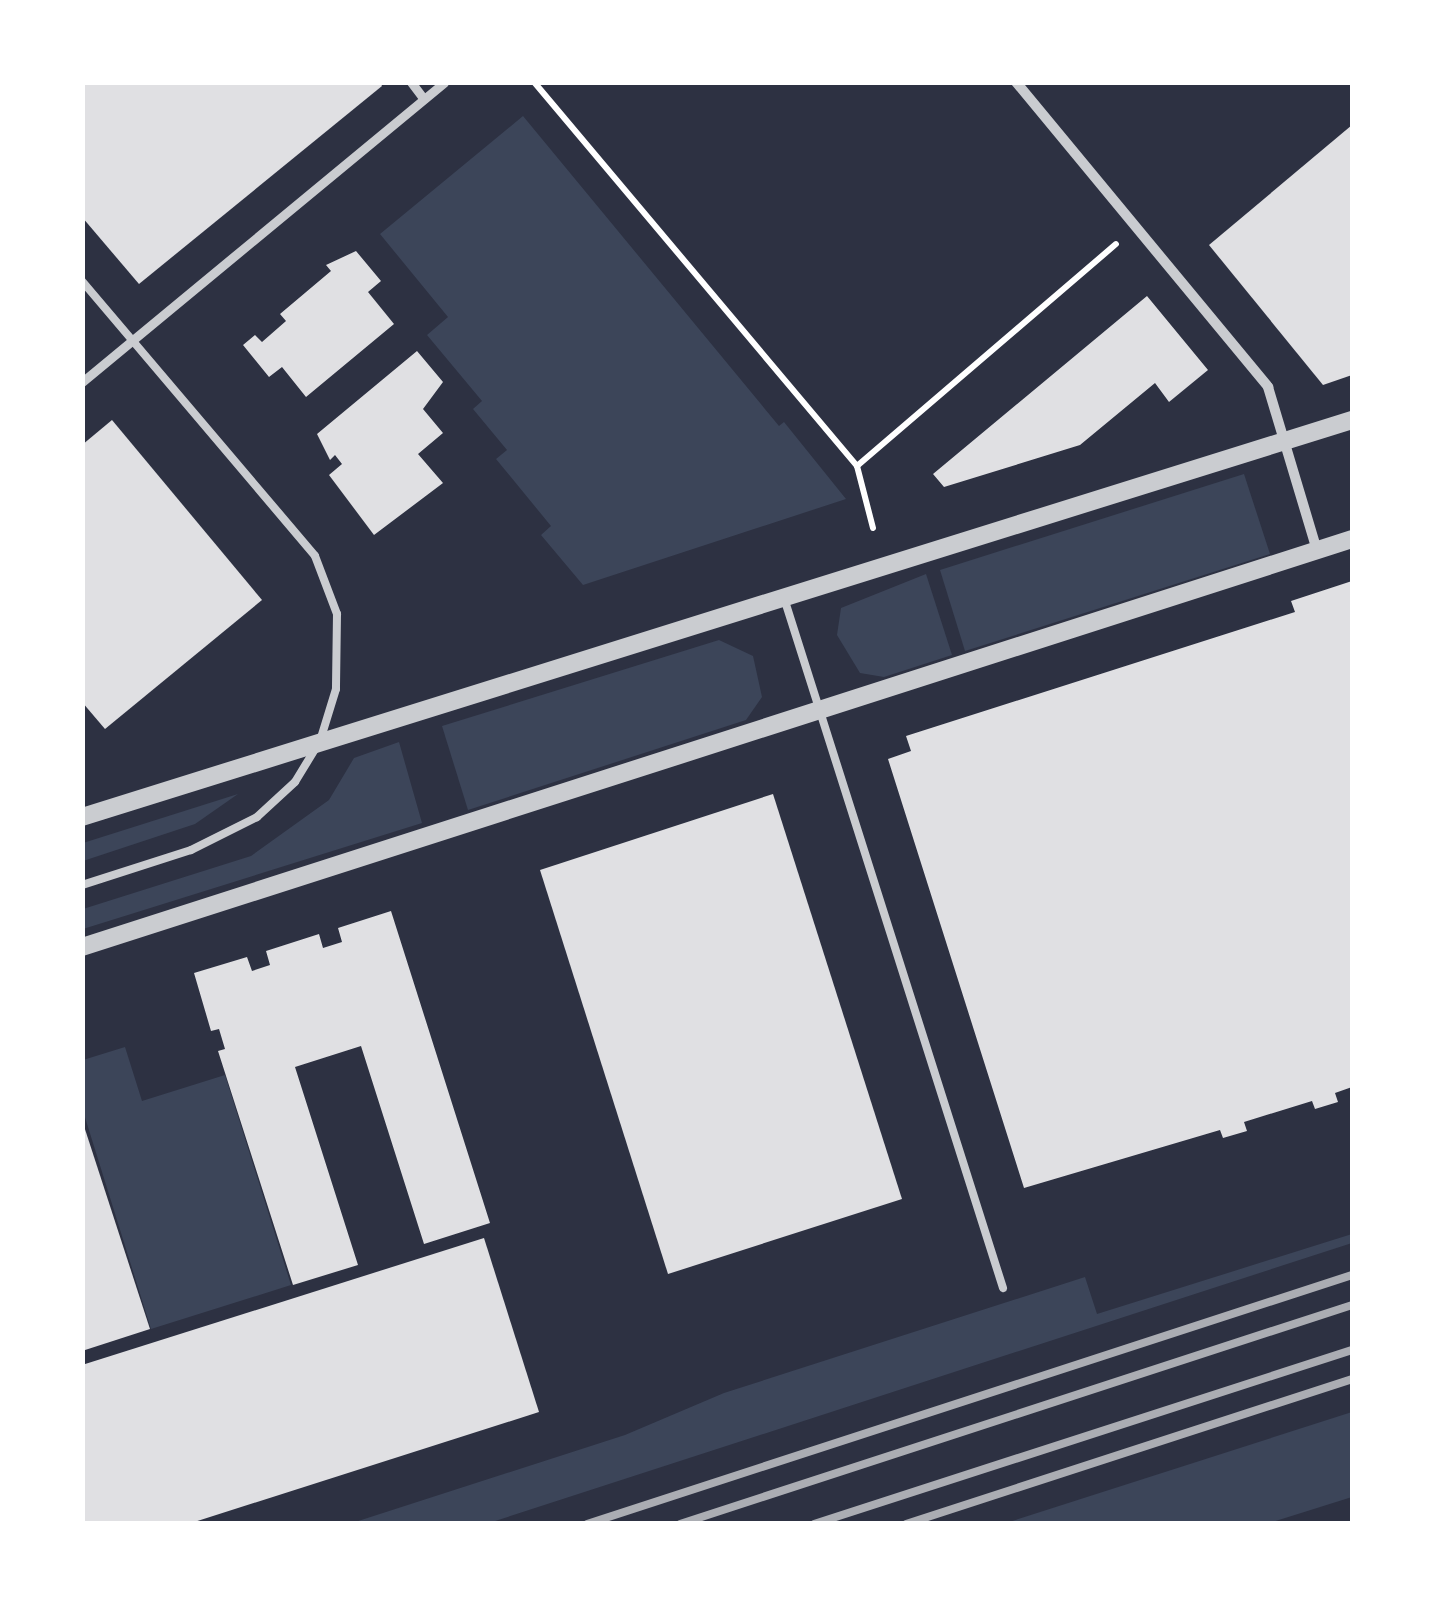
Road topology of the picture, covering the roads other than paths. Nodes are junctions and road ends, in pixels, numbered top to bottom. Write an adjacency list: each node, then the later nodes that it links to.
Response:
1 (411, 82): 4 (street)
2 (444, 82): 4 (street)
3 (1016, 82): 9 (street)
4 (424, 98): 6 (street)
5 (82, 281): 6 (lane)
6 (132, 340): 7 (street); 14 (lane)
7 (82, 382)
8 (1352, 420): 9 (street)
9 (1284, 440): 11 (street); 12 (street)
10 (1352, 539): 11 (street)
11 (1317, 550): 13 (street)
12 (784, 598): 13 (lane); 14 (street)
13 (820, 710): 17 (street); 18 (lane)
14 (320, 741): 15 (street); 16 (lane)
15 (82, 817)
16 (82, 884)
17 (82, 947)
18 (1003, 1288)

